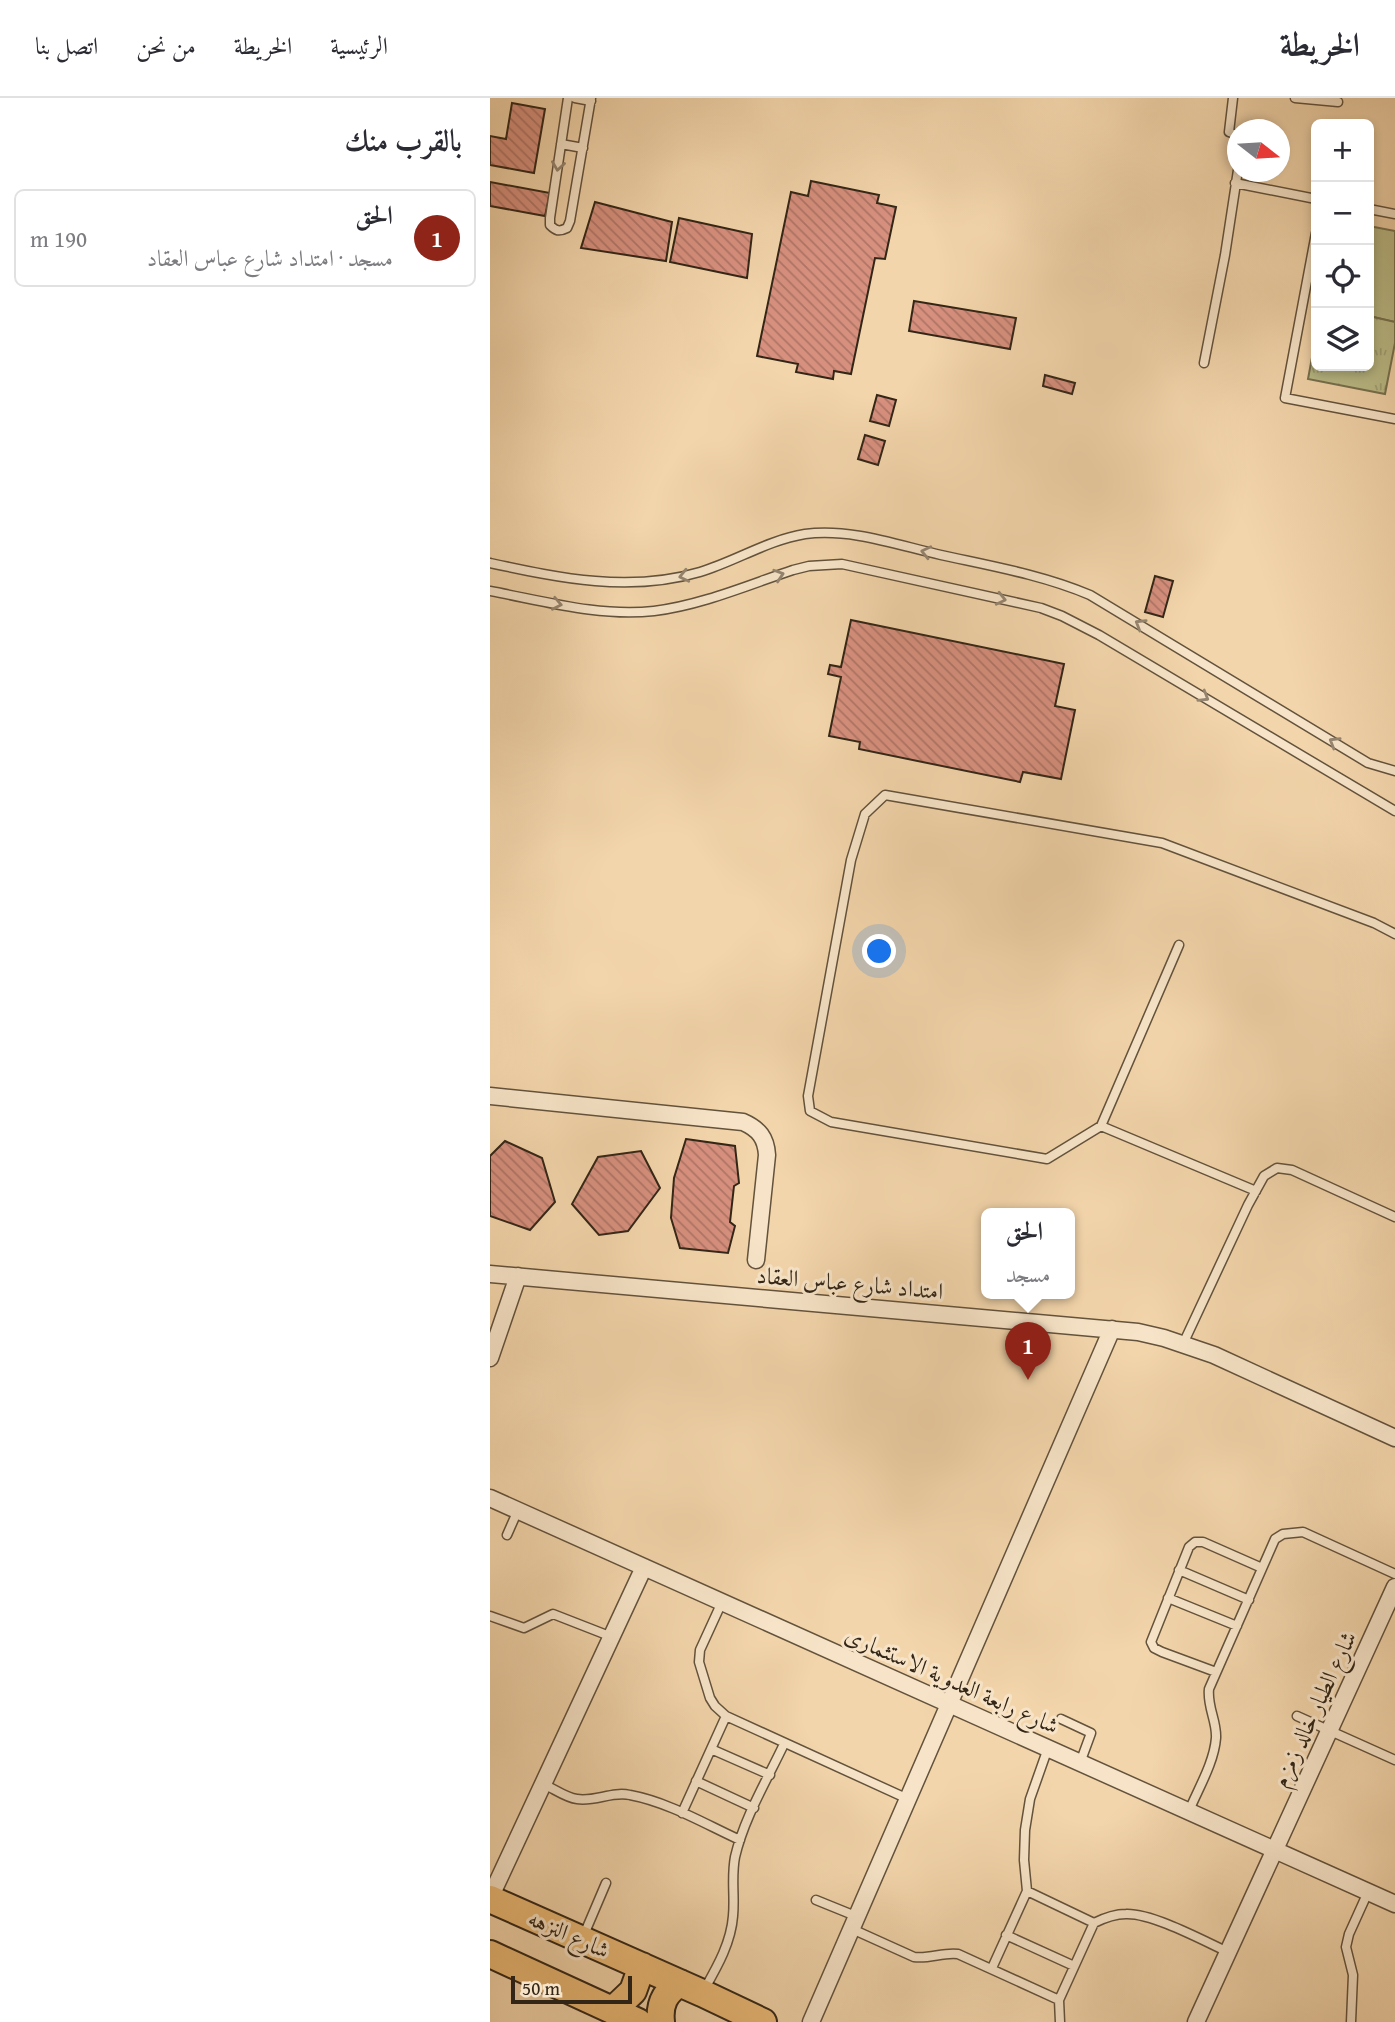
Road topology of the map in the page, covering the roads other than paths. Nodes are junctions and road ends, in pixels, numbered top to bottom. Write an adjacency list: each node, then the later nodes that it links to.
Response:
1 (568, 98): 8 (lane)
2 (575, 98): 5 (lane)
3 (1233, 98): 7 (lane)
4 (1295, 98): 6 (lane)
5 (591, 99): 9 (lane)
6 (1338, 102)
7 (1231, 119)
8 (561, 144): 9 (lane); 9 (lane, one-way to 9)
9 (583, 148)
10 (1236, 183): 11 (lane); 15 (lane)
11 (1311, 198)
12 (1374, 210): 13 (lane)
13 (1395, 214)
14 (1314, 245): 16 (lane)
15 (1204, 363)
16 (1395, 419)
17 (490, 563): 19 (lane, one-way to 17)
18 (490, 591): 20 (lane, one-way to 20)
19 (1395, 771)
20 (1395, 811)
21 (1395, 934): 24 (lane)
22 (1179, 945): 24 (lane)
23 (490, 1096): 27 (street)
24 (1101, 1126): 25 (lane)
25 (1256, 1191): 26 (lane); 31 (lane)
26 (1395, 1217)
27 (756, 1260)
28 (490, 1273): 29 (street, امتداد شارع عباس العقاد)
29 (518, 1276): 30 (street, امتداد شارع عباس العقاد); 32 (street)
30 (1112, 1329): 31 (street, امتداد شارع عباس العقاد); 49 (street)
31 (1183, 1344): 33 (street, امتداد شارع عباس العقاد)
32 (490, 1358)
33 (1395, 1438)
34 (490, 1498): 35 (street, شارع رابعة العدوية الاستثمارى)
35 (518, 1510): 36 (lane); 37 (street, شارع رابعة العدوية الاستثمارى)
36 (507, 1535)
37 (644, 1567): 44 (street, شارع رابعة العدوية الاستثمارى); 47 (street)
38 (1262, 1568): 39 (lane); 40 (lane); 43 (lane)
39 (1179, 1570): 42 (lane); 43 (lane)
40 (1395, 1574)
41 (1395, 1587): 53 (street, شارع الطيار خالد زمزم)
42 (1168, 1598): 46 (lane); 48 (lane)
43 (1248, 1600): 46 (lane)
44 (722, 1602): 49 (street, شارع رابعة العدوية الاستثمارى); 50 (lane)
45 (490, 1616): 47 (lane)
46 (1237, 1626): 48 (lane)
47 (612, 1637): 61 (street)
48 (1216, 1672): 64 (lane)
49 (950, 1704): 55 (street, شارع رابعة العدوية الاستثمارى); 62 (street)
50 (726, 1716): 54 (lane); 56 (lane)
51 (1297, 1716): 53 (lane)
52 (1061, 1718): 58 (lane)
53 (1329, 1730): 57 (lane); 67 (street, شارع الطيار خالد زمزم)
54 (784, 1744): 59 (lane); 62 (lane)
55 (1048, 1748): 58 (street, شارع رابعة العدوية الاستثمارى); 69 (lane)
56 (711, 1749): 59 (lane); 60 (lane)
57 (1395, 1760)
58 (1080, 1763): 64 (street, شارع رابعة العدوية الاستثمارى)
59 (770, 1775): 63 (lane)
60 (696, 1781): 63 (lane); 65 (lane)
61 (543, 1783): 65 (lane); 71 (street)
62 (908, 1799): 74 (street)
63 (754, 1808): 66 (lane)
64 (1189, 1811): 67 (street, شارع رابعة العدوية الاستثمارى)
65 (682, 1813): 66 (lane)
66 (740, 1840): 83 (lane)
67 (1274, 1850): 70 (street, شارع رابعة العدوية الاستثمارى); 78 (street, شارع الطيار خالد زمزم)
68 (606, 1883): 77 (lane)
69 (1027, 1891): 75 (lane); 76 (lane)
70 (1368, 1892): 73 (street, شارع رابعة العدوية الاستثمارى); 92 (lane)
71 (490, 1898): 77 (main road, شارع النزهه)
72 (816, 1900): 74 (lane)
73 (1394, 1901)
74 (855, 1923): 82 (lane); 89 (street)
75 (1094, 1923): 78 (lane); 81 (lane)
76 (1006, 1935): 81 (lane); 82 (lane)
77 (581, 1940): 80 (main road, شارع النزهه)
78 (1228, 1952): 91 (street, شارع الطيار خالد زمزم)
79 (497, 1962): 85 (main road)
80 (642, 1966): 83 (main road, شارع النزهه); 85 (main road)
81 (1074, 1966): 84 (lane)
82 (992, 1968): 84 (lane)
83 (691, 1988): 87 (main road); 88 (main road, شارع النزهه)
84 (1059, 2000): 90 (lane)
85 (613, 2010): 86 (main road)
86 (638, 2022)
87 (661, 2022)
88 (763, 2022)
89 (811, 2022)
90 (1060, 2022)
91 (1196, 2022)
92 (1351, 2022)

